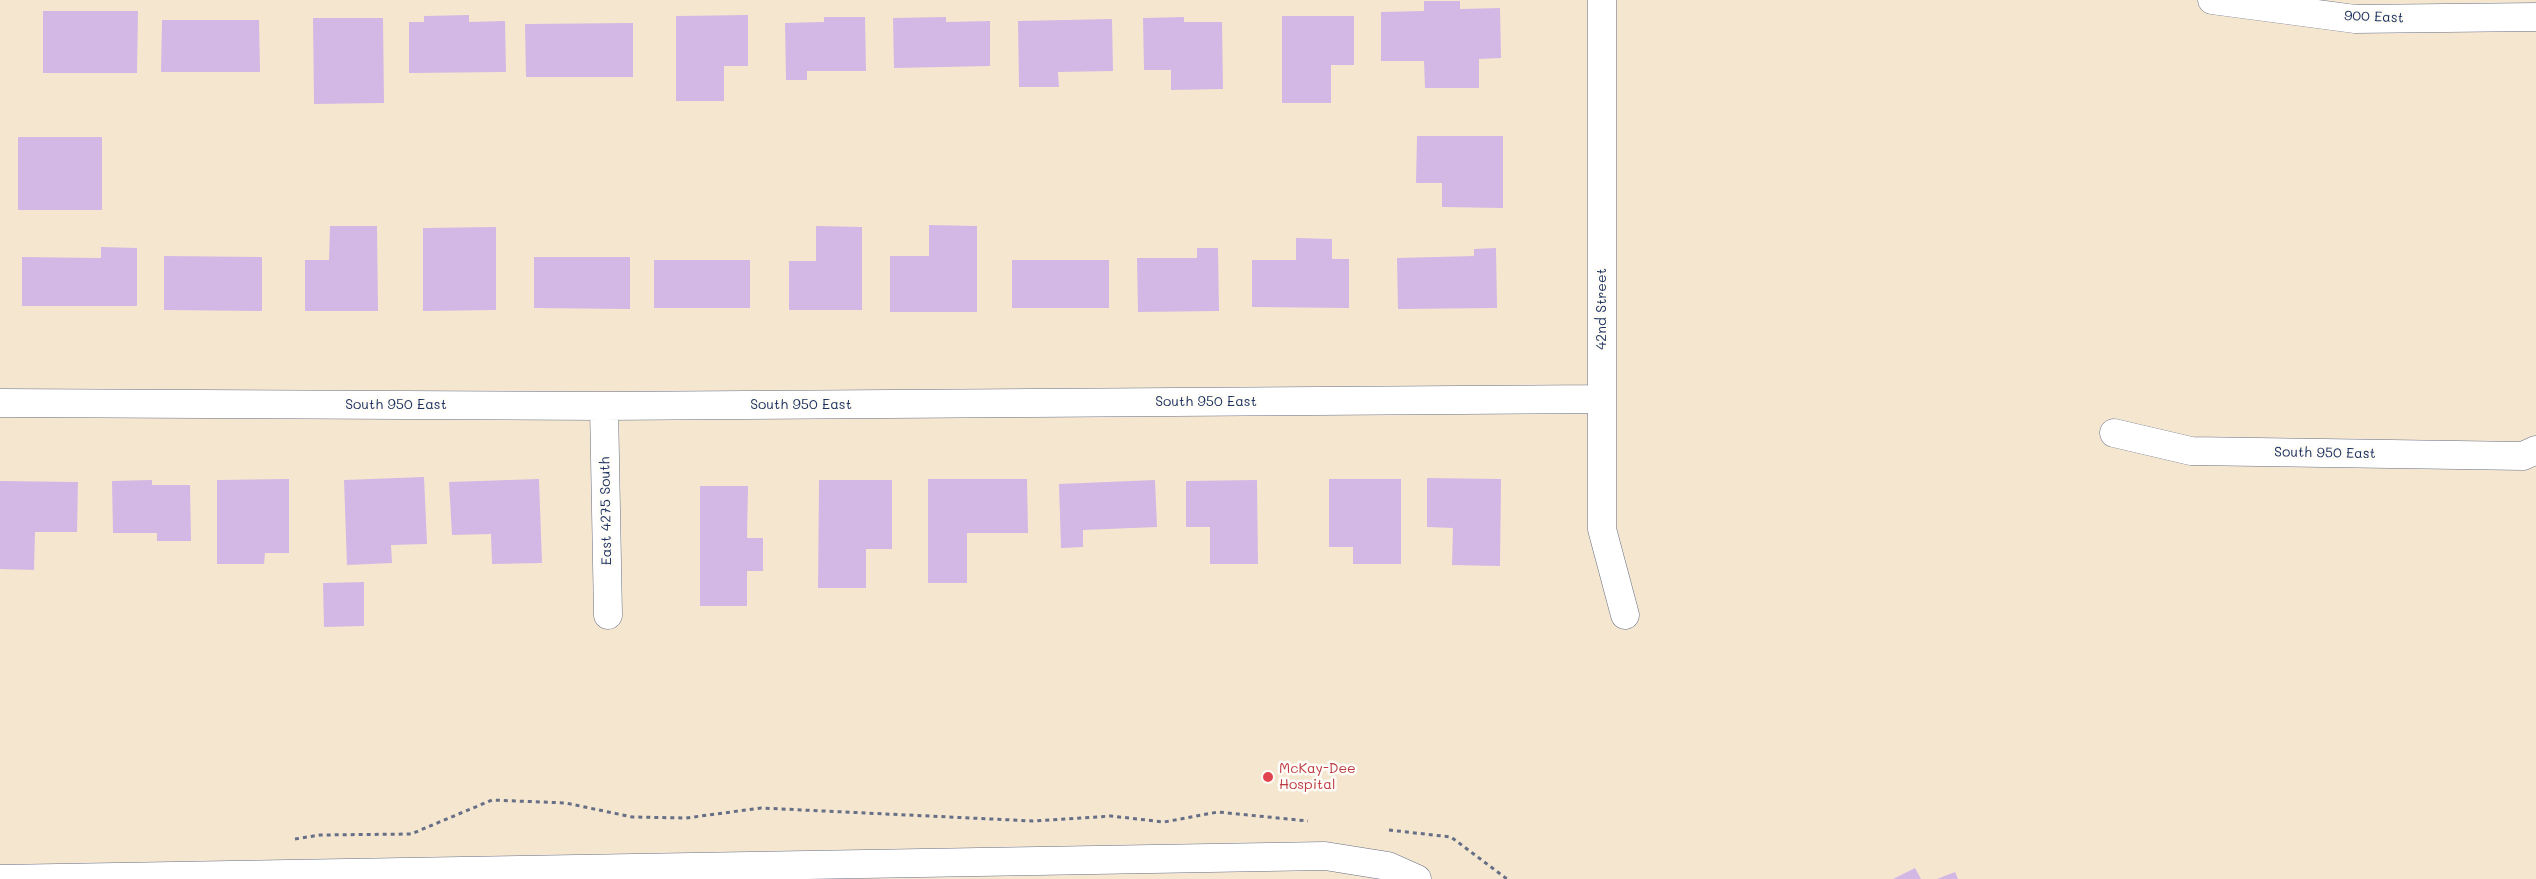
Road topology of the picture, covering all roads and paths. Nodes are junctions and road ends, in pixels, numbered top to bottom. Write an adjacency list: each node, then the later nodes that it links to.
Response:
1 (1602, 0): 4 (street, 42nd Street)
2 (2212, 0): 3 (street, 900 East)
3 (2536, 17)
4 (1602, 399): 6 (street, South 950 East); 9 (street, 42nd Street)
5 (0, 403): 6 (street, South 950 East)
6 (604, 406): 10 (street, East 4275 South)
7 (2114, 433): 8 (street, South 950 East)
8 (2536, 450)
9 (1625, 614)
10 (608, 615)
11 (1314, 822): 13 (path)
12 (1382, 829): 18 (path)
13 (293, 839)
14 (1007, 870): 15 (street); 17 (street)
15 (624, 873): 16 (street)
16 (0, 879)
17 (1417, 879)
18 (1507, 879)

